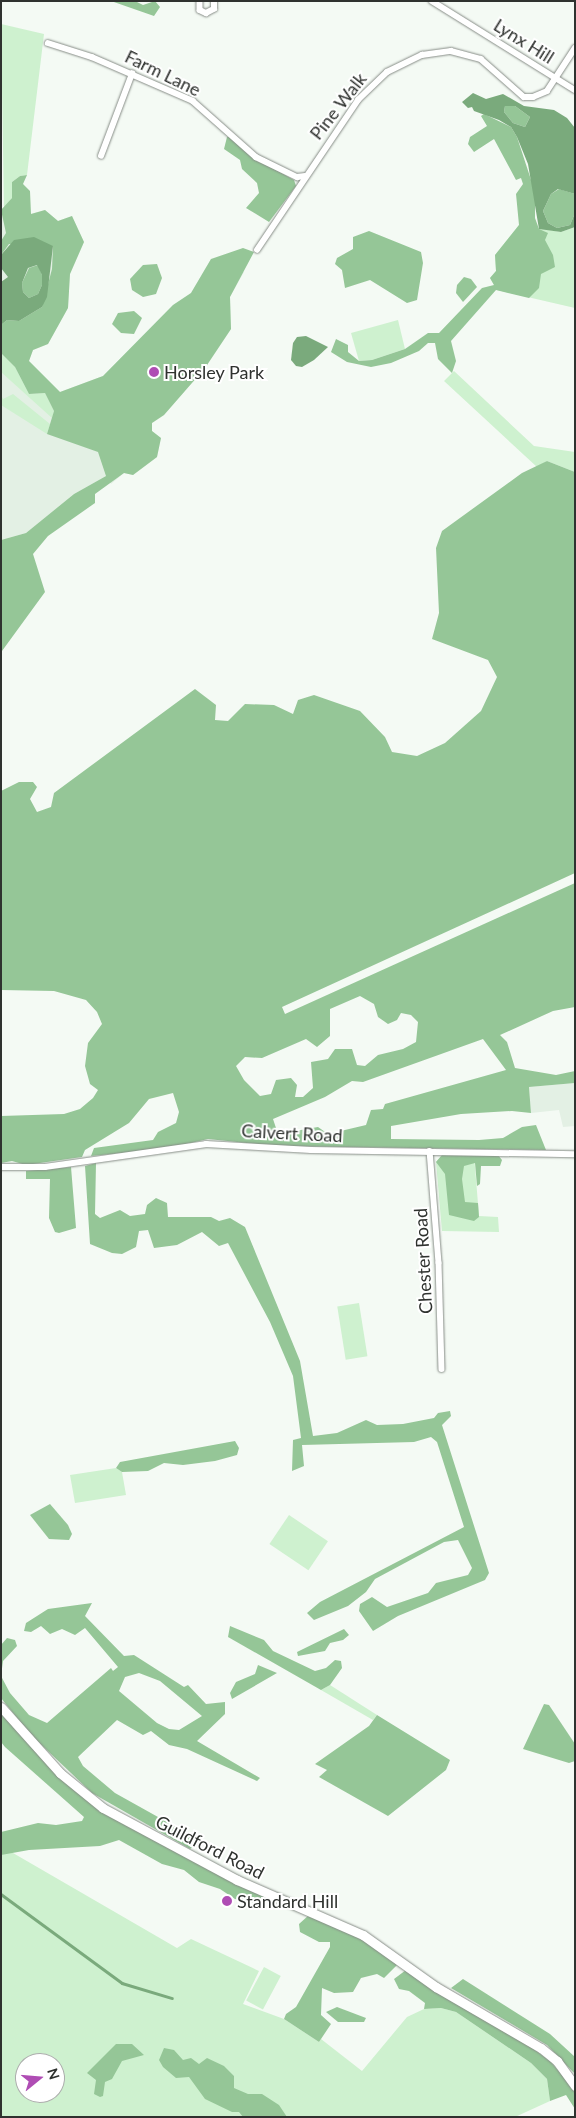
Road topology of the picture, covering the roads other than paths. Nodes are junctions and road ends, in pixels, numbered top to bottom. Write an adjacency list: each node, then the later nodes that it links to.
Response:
1 (200, 1): 2 (street)
2 (214, 1)
3 (432, 1): 7 (street, Lynx Hill)
4 (48, 43): 6 (street, Farm Lane)
5 (575, 48): 7 (street)
6 (132, 74): 9 (street); 10 (street, Farm Lane)
7 (556, 78): 8 (street, Lynx Hill); 10 (street, Pine Walk)
8 (575, 90)
9 (101, 156)
10 (305, 176): 11 (street, Pine Walk)
11 (258, 250)
12 (430, 1151): 13 (street, Calvert Road); 14 (street, Calvert Road); 15 (street, Chester Road)
13 (575, 1154)
14 (1, 1167)
15 (442, 1369)
16 (1, 1707): 17 (main road, Guildford Road)
17 (575, 2086)

